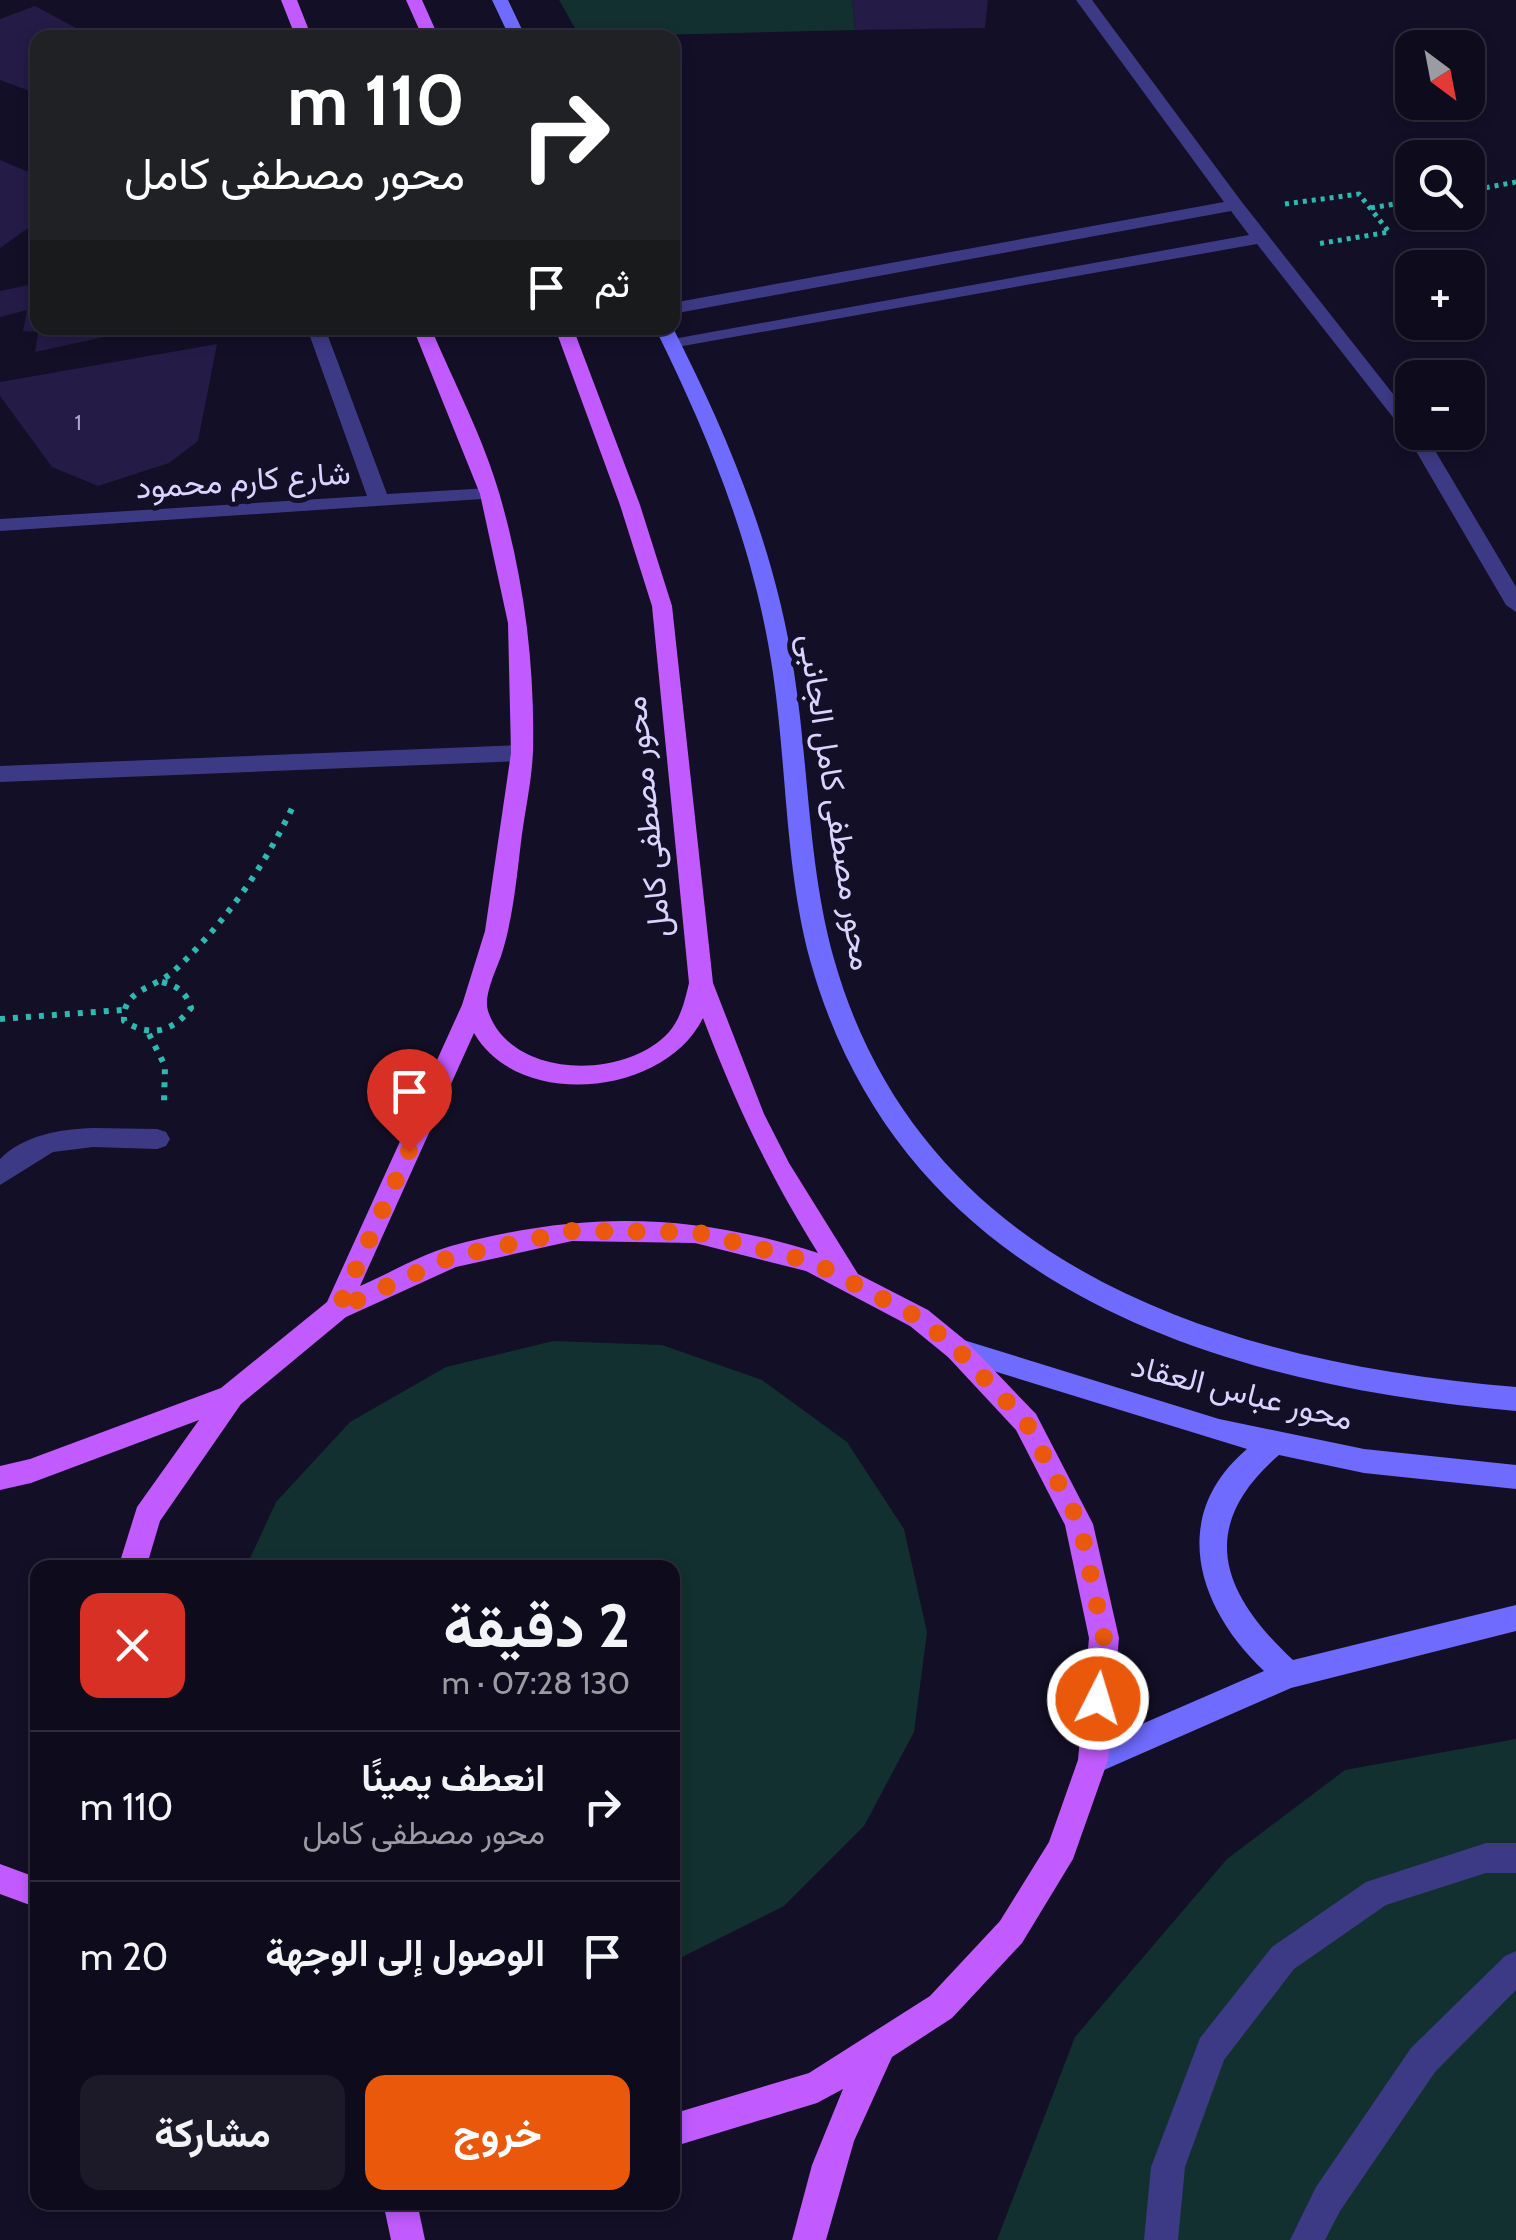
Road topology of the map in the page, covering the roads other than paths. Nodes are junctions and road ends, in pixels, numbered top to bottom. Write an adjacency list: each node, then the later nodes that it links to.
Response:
1 (289, 0): 5 (main road)
2 (414, 0): 6 (main road)
3 (500, 0): 7 (street)
4 (1084, 0): 8 (street)
5 (301, 30)
6 (428, 30)
7 (514, 30)
8 (1237, 208): 9 (street); 10 (street)
9 (1266, 245): 11 (street); 16 (street)
10 (680, 307)
11 (680, 334)
12 (319, 335): 19 (street)
13 (425, 335): 18 (main road)
14 (567, 335): 24 (main road, محور مصطفى كامل)
15 (669, 336): 32 (street, محور مصطفى كامل الجانبى)
16 (1395, 408)
17 (1424, 450): 21 (street)
18 (490, 494): 19 (street, شارع كارم محمود); 22 (main road)
19 (379, 502): 20 (street, شارع كارم محمود)
20 (0, 525)
21 (1516, 604)
22 (522, 753): 23 (street); 25 (main road)
23 (0, 774)
24 (701, 984): 25 (main road); 28 (main road, محور مصطفى كامل)
25 (474, 1005): 29 (main road)
26 (156, 1139): 27 (street)
27 (0, 1175)
28 (848, 1280): 29 (main road); 30 (main road)
29 (338, 1309): 31 (main road)
30 (957, 1349): 33 (street, محور عباس العقاد); 39 (main road)
31 (231, 1396): 35 (main road); 36 (main road)
32 (1516, 1399)
33 (1275, 1442): 34 (street, محور عباس العقاد); 38 (street)
34 (1516, 1477)
35 (0, 1478)
36 (134, 1560)
37 (1516, 1618): 38 (street)
38 (1288, 1676): 39 (street)
39 (1093, 1760): 44 (main road)
40 (1516, 1858): 49 (street)
41 (0, 1879): 42 (main road)
42 (30, 1890)
43 (1516, 1967): 50 (street)
44 (881, 2046): 45 (main road); 48 (main road)
45 (680, 2129)
46 (402, 2210): 47 (main road)
47 (408, 2240)
48 (810, 2240)
49 (1161, 2240)
50 (1308, 2240)

